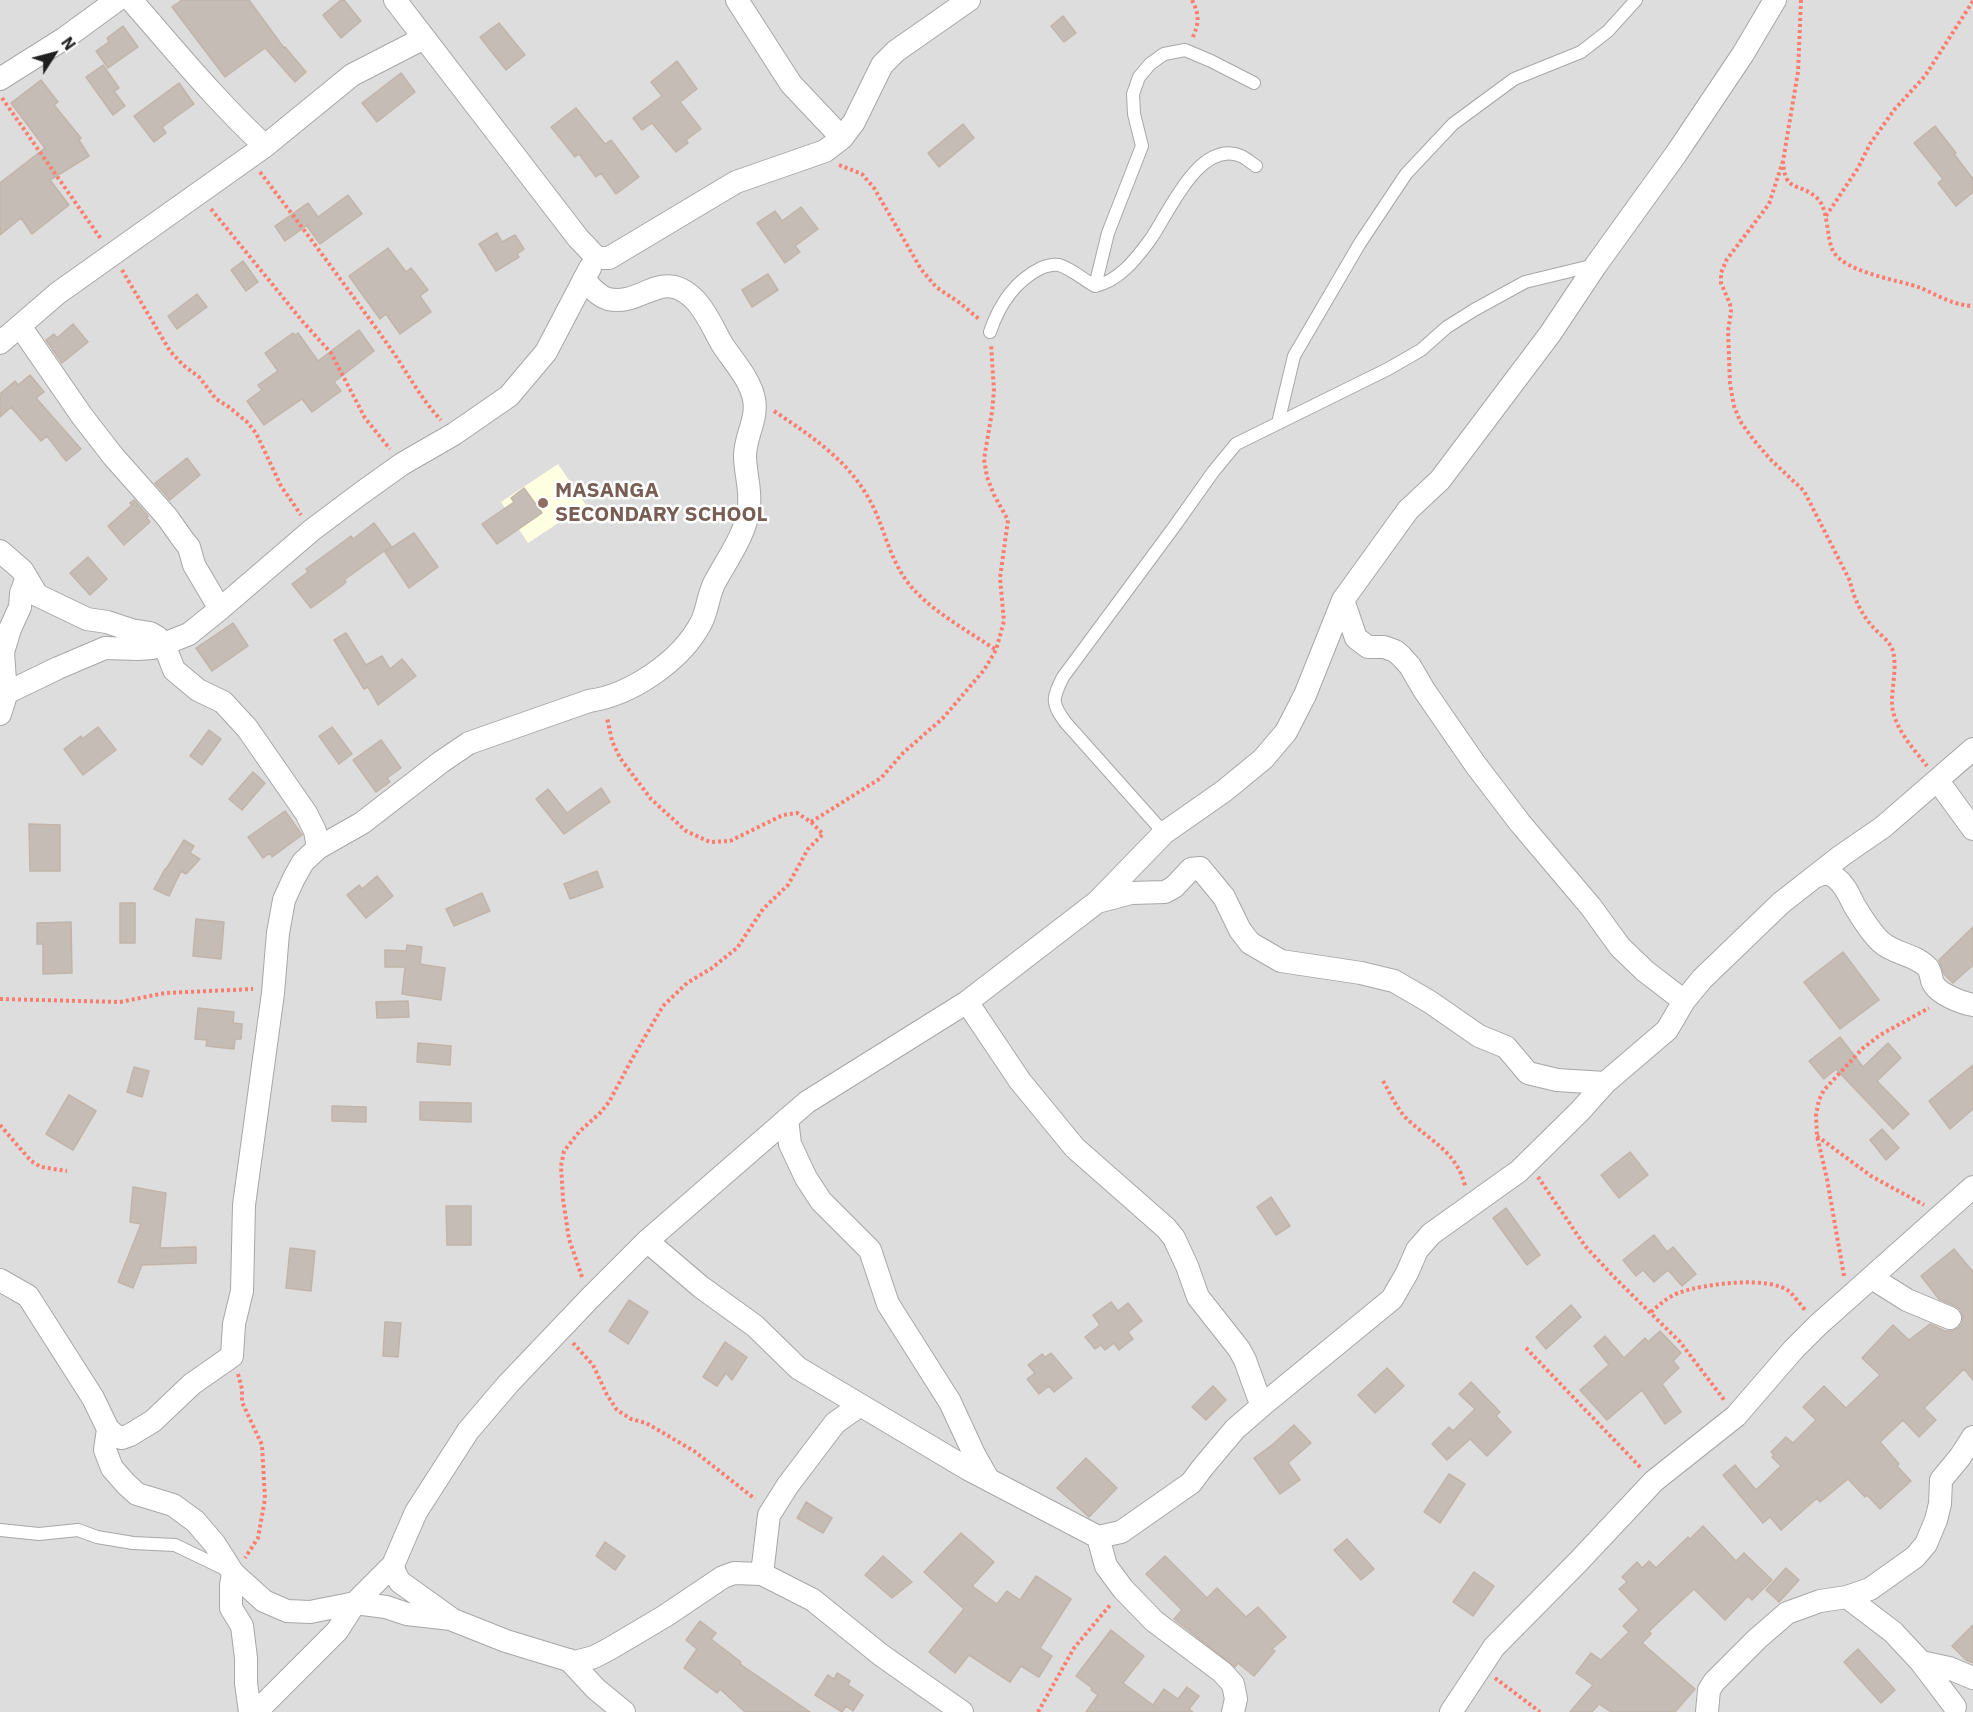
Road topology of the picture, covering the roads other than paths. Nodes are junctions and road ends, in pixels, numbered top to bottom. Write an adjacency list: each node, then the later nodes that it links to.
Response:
1 (117, 0): 9 (street)
2 (131, 0): 12 (street)
3 (395, 0): 8 (street)
4 (737, 0): 11 (street)
5 (969, 0): 11 (street)
6 (1636, 0): 21 (lane)
7 (1775, 0): 15 (street)
8 (424, 38): 12 (street); 14 (street)
9 (0, 79)
10 (1254, 83): 17 (lane)
11 (842, 138): 14 (street)
12 (257, 152): 18 (street)
13 (1256, 166): 17 (lane)
14 (597, 258): 16 (street)
15 (1596, 265): 21 (lane); 24 (street)
16 (584, 279): 25 (street); 32 (street)
17 (1095, 286): 19 (lane)
18 (20, 326): 20 (street); 25 (street)
19 (990, 332)
20 (0, 343)
21 (1278, 423): 33 (lane)
22 (0, 551): 23 (street)
23 (26, 580): 26 (street); 27 (street)
24 (1344, 600): 33 (street); 37 (street)
25 (220, 609): 26 (street)
26 (164, 644): 27 (street); 30 (street)
27 (2, 702)
28 (1973, 749): 29 (street)
29 (1938, 781): 31 (street); 35 (street)
30 (306, 813): 32 (street); 34 (street)
31 (1973, 829)
32 (345, 832): 34 (street)
33 (1164, 833): 36 (street)
34 (318, 848): 51 (street)
35 (1815, 876): 37 (street); 39 (street)
36 (1097, 902): 38 (street); 40 (street)
37 (1684, 1001): 41 (street)
38 (967, 1002): 42 (street); 49 (street)
39 (1973, 1005)
40 (1557, 1080): 41 (street); 43 (street)
41 (1605, 1083): 43 (street)
42 (787, 1119): 45 (street); 53 (street)
43 (1570, 1122): 49 (street)
44 (1973, 1187): 46 (street)
45 (647, 1241): 50 (street); 56 (street)
46 (1872, 1278): 48 (street); 72 (street)
47 (0, 1280): 51 (street)
48 (1950, 1318)
49 (1265, 1403): 55 (street)
50 (859, 1406): 53 (street); 58 (street)
51 (108, 1429): 57 (street)
52 (1973, 1437): 59 (street)
53 (988, 1479): 55 (street)
54 (0, 1530): 57 (lane)
55 (1098, 1537): 71 (street)
56 (393, 1565): 60 (street); 61 (street)
57 (233, 1573): 60 (street); 67 (street)
58 (762, 1574): 62 (street); 70 (street)
59 (1847, 1597): 63 (street); 73 (street)
60 (355, 1603): 61 (street); 68 (street)
61 (453, 1620): 62 (street)
62 (569, 1660): 69 (street)
63 (1922, 1662): 64 (street); 66 (street)
64 (1973, 1678)
65 (1973, 1692): 66 (street)
66 (1953, 1710)
67 (250, 1712)
68 (256, 1712)
69 (624, 1712)
70 (962, 1712)
71 (1233, 1712)
72 (1451, 1712)
73 (1707, 1712)

